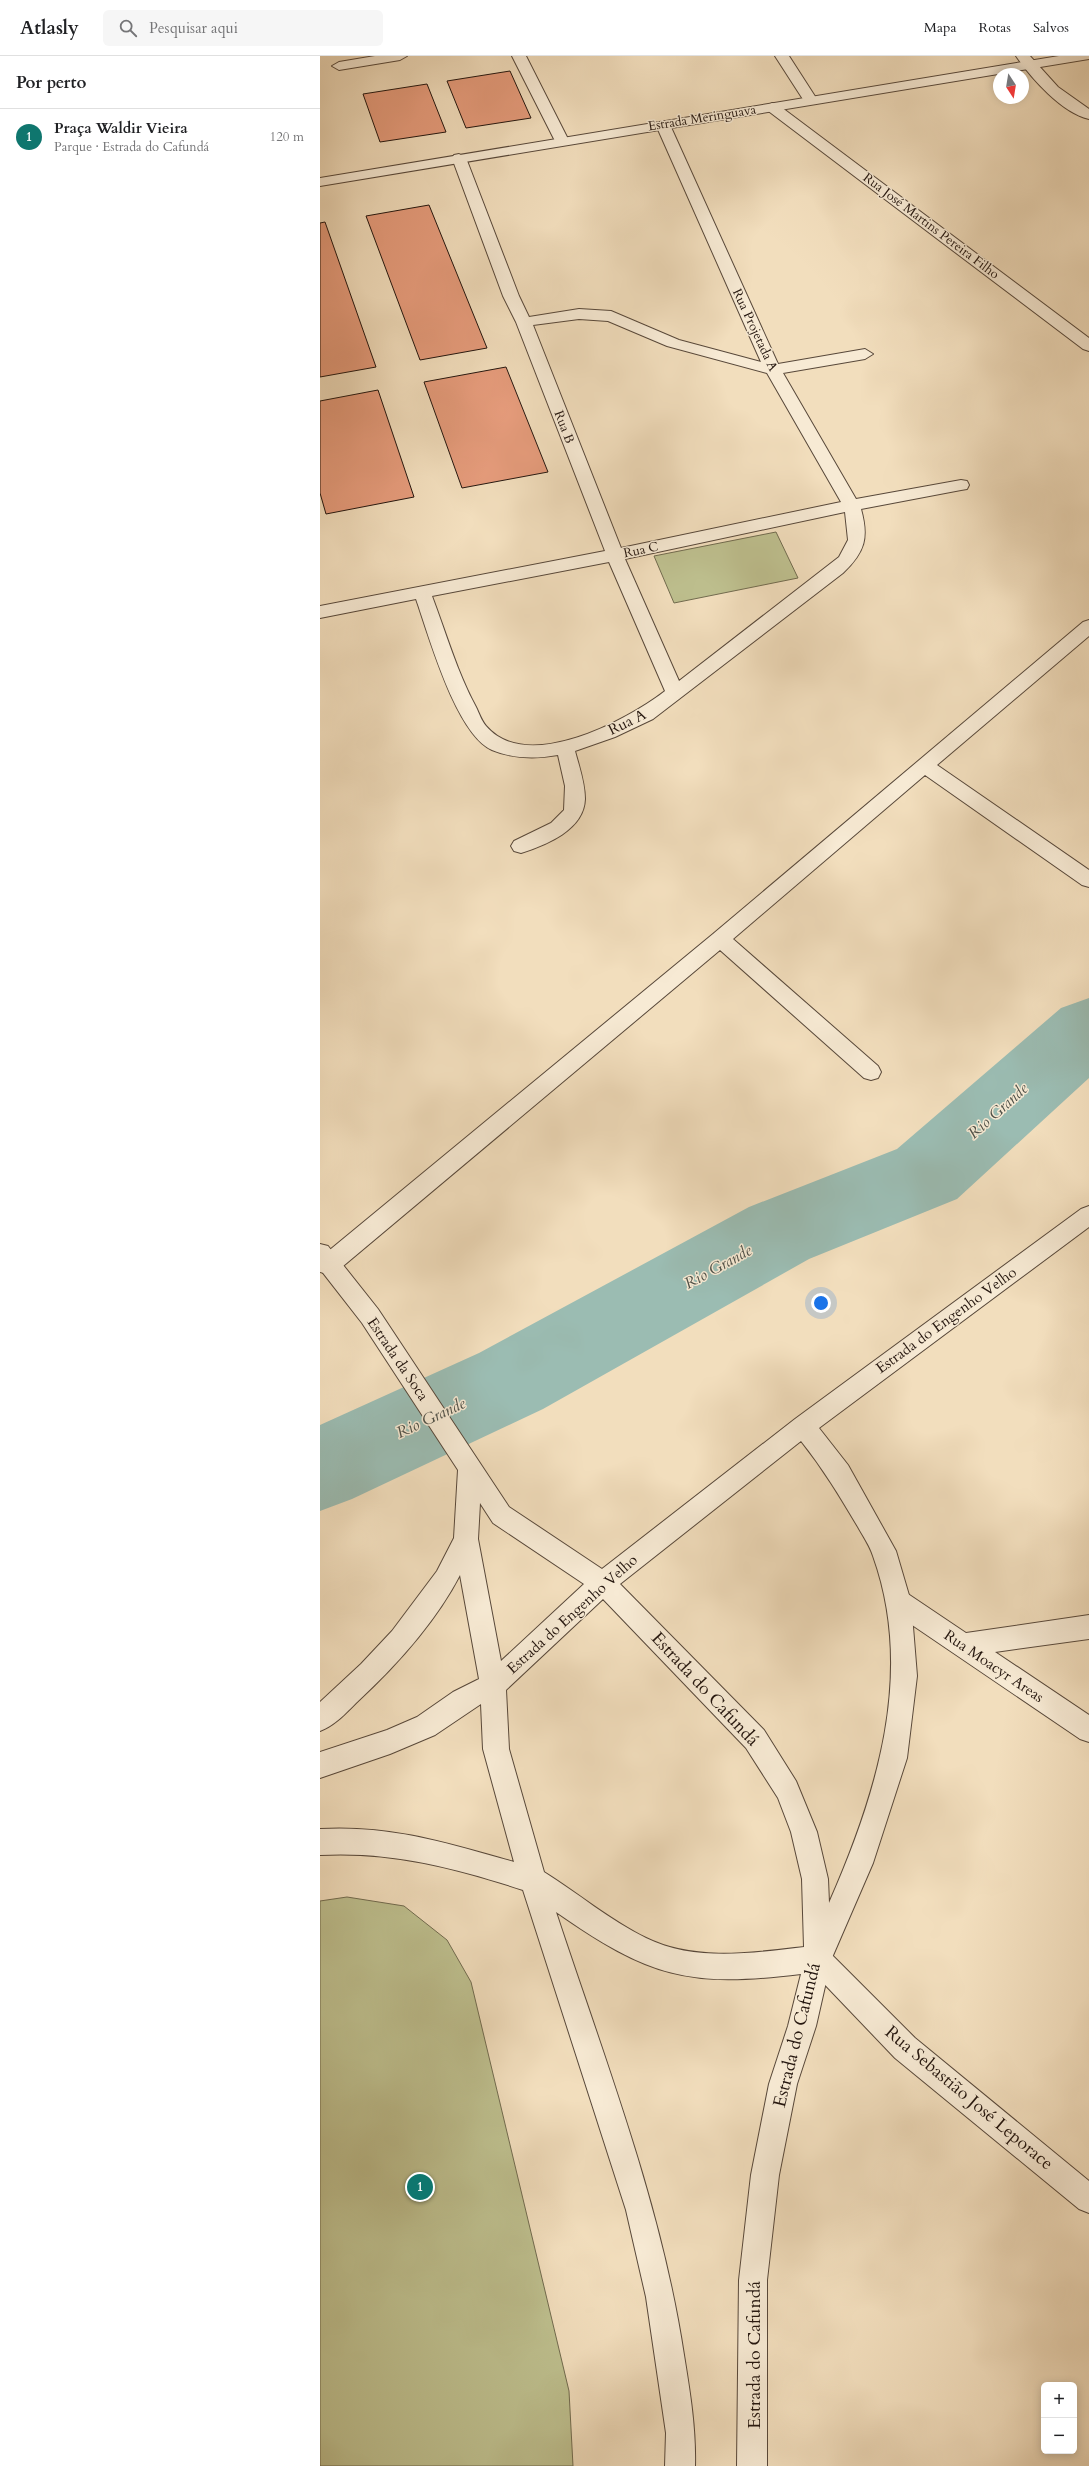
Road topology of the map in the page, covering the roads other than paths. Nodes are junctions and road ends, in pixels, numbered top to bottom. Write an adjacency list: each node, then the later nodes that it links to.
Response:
1 (400, 56): 6 (street)
2 (519, 56): 11 (street)
3 (782, 56): 7 (street)
4 (1084, 56): 5 (street, Estrada Meringuava)
5 (1026, 60): 7 (street, Estrada Meringuava); 9 (street)
6 (339, 66)
7 (811, 101): 8 (street, Estrada Meringuava)
8 (772, 107): 10 (street, Estrada Meringuava); 15 (street, Rua José Martins Pereira Filho)
9 (1089, 115)
10 (663, 124): 11 (street, Estrada Meringuava); 17 (street, Rua Projetada A)
11 (562, 141): 12 (street, Estrada Meringuava)
12 (459, 158): 13 (street, Estrada Meringuava); 14 (street, Rua B)
13 (320, 182)
14 (524, 322): 17 (street); 21 (street, Rua B)
15 (1089, 346)
16 (865, 354): 17 (street)
17 (773, 370): 19 (street, Rua Projetada A)
18 (961, 485): 19 (street, Rua C)
19 (851, 505): 20 (street, Rua Projetada A); 21 (street, Rua C)
20 (858, 528): 25 (street, Rua A)
21 (615, 555): 22 (street, Rua C); 25 (street, Rua B)
22 (422, 592): 23 (street, Rua C); 26 (street, Rua A)
23 (320, 612)
24 (1089, 626): 27 (street)
25 (675, 693): 26 (street, Rua A)
26 (565, 746): 28 (street)
27 (924, 765): 29 (street); 30 (street)
28 (521, 846)
29 (1089, 880)
30 (720, 939): 31 (street); 33 (street)
31 (870, 1072)
32 (1089, 1215): 34 (street, Estrada do Engenho Velho)
33 (324, 1259): 35 (street, Estrada da Soca)
34 (803, 1426): 37 (street, Estrada do Engenho Velho); 38 (street)
35 (470, 1468): 36 (street); 37 (street, Estrada da Soca)
36 (466, 1538): 41 (street); 42 (street)
37 (603, 1583): 41 (street, Estrada do Engenho Velho); 47 (street, Estrada do Cafundá)
38 (899, 1602): 40 (street, Rua Moacyr Areas); 47 (street)
39 (1089, 1627): 40 (street)
40 (964, 1645): 43 (street, Rua Moacyr Areas)
41 (493, 1685): 44 (street, Estrada do Engenho Velho); 46 (street)
42 (320, 1719)
43 (1089, 1730)
44 (320, 1765)
45 (320, 1842): 46 (street)
46 (533, 1881): 47 (street); 49 (street)
47 (818, 1959): 48 (street, Rua Sebastião José Leporace); 50 (street, Estrada do Cafundá)
48 (1089, 2199)
49 (680, 2466)
50 (752, 2466)

